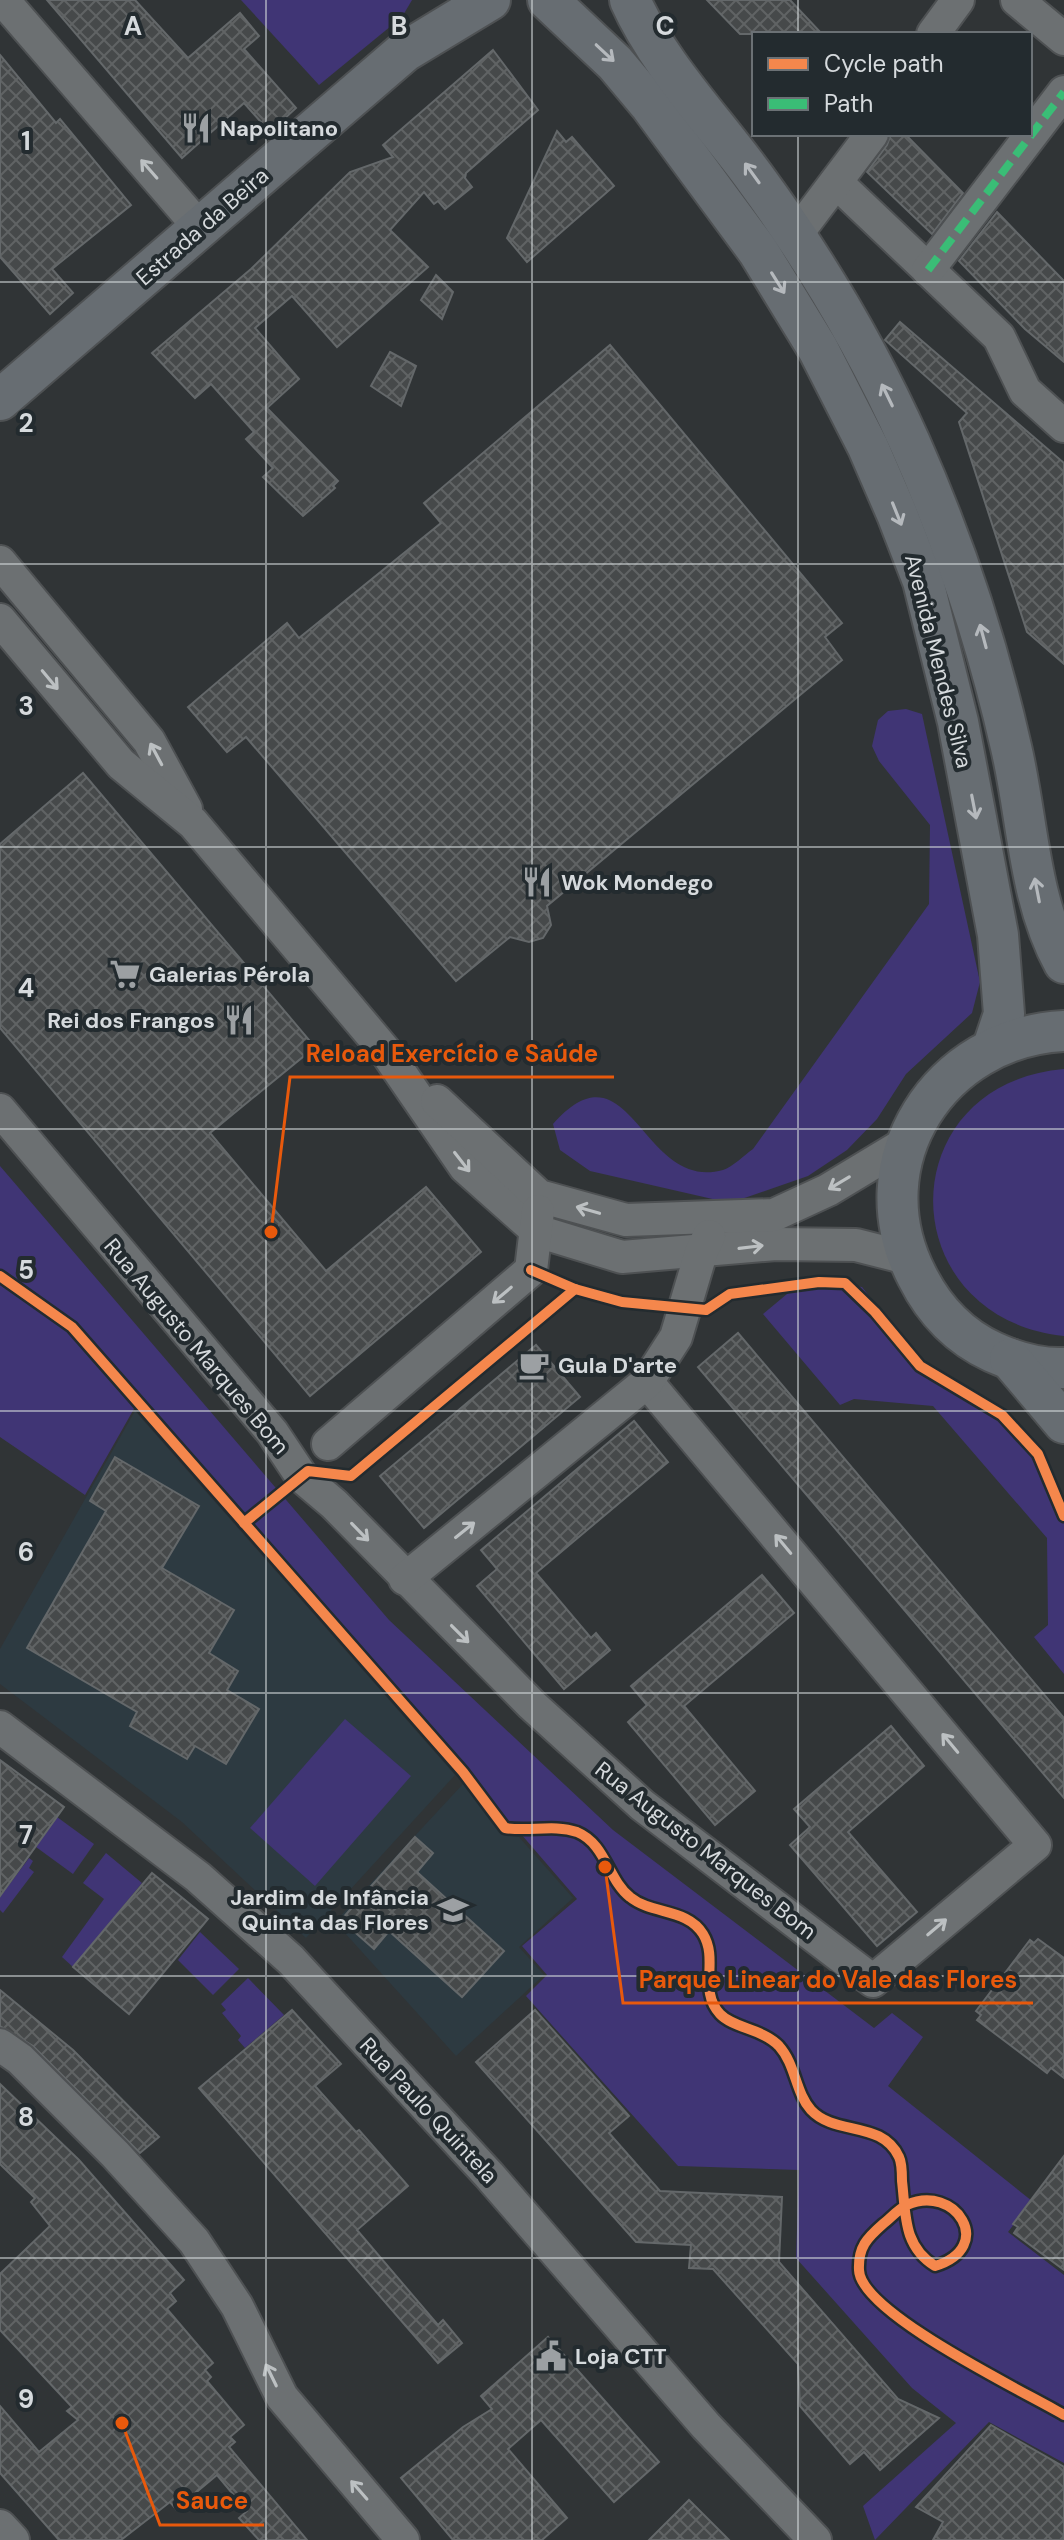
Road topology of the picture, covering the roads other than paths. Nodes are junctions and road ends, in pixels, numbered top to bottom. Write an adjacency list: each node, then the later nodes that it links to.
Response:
1 (3, 0): 16 (street, one-way to 1)
2 (436, 0): 10 (main road, Estrada da Beira)
3 (490, 0): 10 (main road, Estrada da Beira)
4 (548, 0): 26 (main road, Avenida Mendes Silva, one-way to 26)
5 (630, 0): 17 (main road, Avenida Mendes Silva, one-way to 5)
6 (958, 0): 8 (street)
7 (1017, 0): 9 (street)
8 (934, 32)
9 (1064, 39)
10 (404, 52): 16 (main road, Estrada da Beira)
11 (1064, 92): 12 (street)
12 (1032, 134)
13 (870, 136): 15 (street)
14 (1030, 136): 18 (street)
15 (836, 182): 17 (street); 18 (street)
16 (200, 228): 19 (main road, Estrada da Beira)
17 (795, 236): 24 (main road, Avenida Mendes Silva, one-way to 17)
18 (928, 270): 20 (street)
19 (0, 400)
20 (1064, 426)
21 (0, 562): 23 (street, one-way to 21)
22 (0, 620): 23 (street, one-way to 23)
23 (193, 823): 27 (street)
24 (1064, 963)
25 (1064, 1031): 26 (main road)
26 (993, 1047): 29 (main road)
27 (386, 1052): 30 (street); 32 (street, one-way to 32)
28 (0, 1110): 39 (street, Rua Augusto Marques Bom)
29 (906, 1143): 31 (street, one-way to 31); 34 (main road)
30 (539, 1196): 31 (street, one-way to 30); 32 (street)
31 (718, 1219): 33 (street)
32 (537, 1231): 33 (street); 40 (street, one-way to 40)
33 (701, 1253): 34 (street, one-way to 34); 37 (street)
34 (907, 1258): 35 (main road)
35 (1010, 1359): 36 (main road); 38 (main road)
36 (1064, 1368)
37 (647, 1382): 42 (street, one-way to 37); 42 (street, Rua Augusto Marques Bom, one-way to 37)
38 (1064, 1423)
39 (272, 1432): 40 (street); 41 (street, Rua Augusto Marques Bom)
40 (328, 1444): 41 (street)
41 (334, 1504): 42 (street, Rua Augusto Marques Bom, one-way to 42)
42 (405, 1579)
43 (0, 1727): 48 (street, Rua Paulo Quintela)
44 (0, 2045): 47 (street, one-way to 44)
45 (0, 2526): 46 (street)
46 (13, 2540)
47 (403, 2540)
48 (815, 2540)

